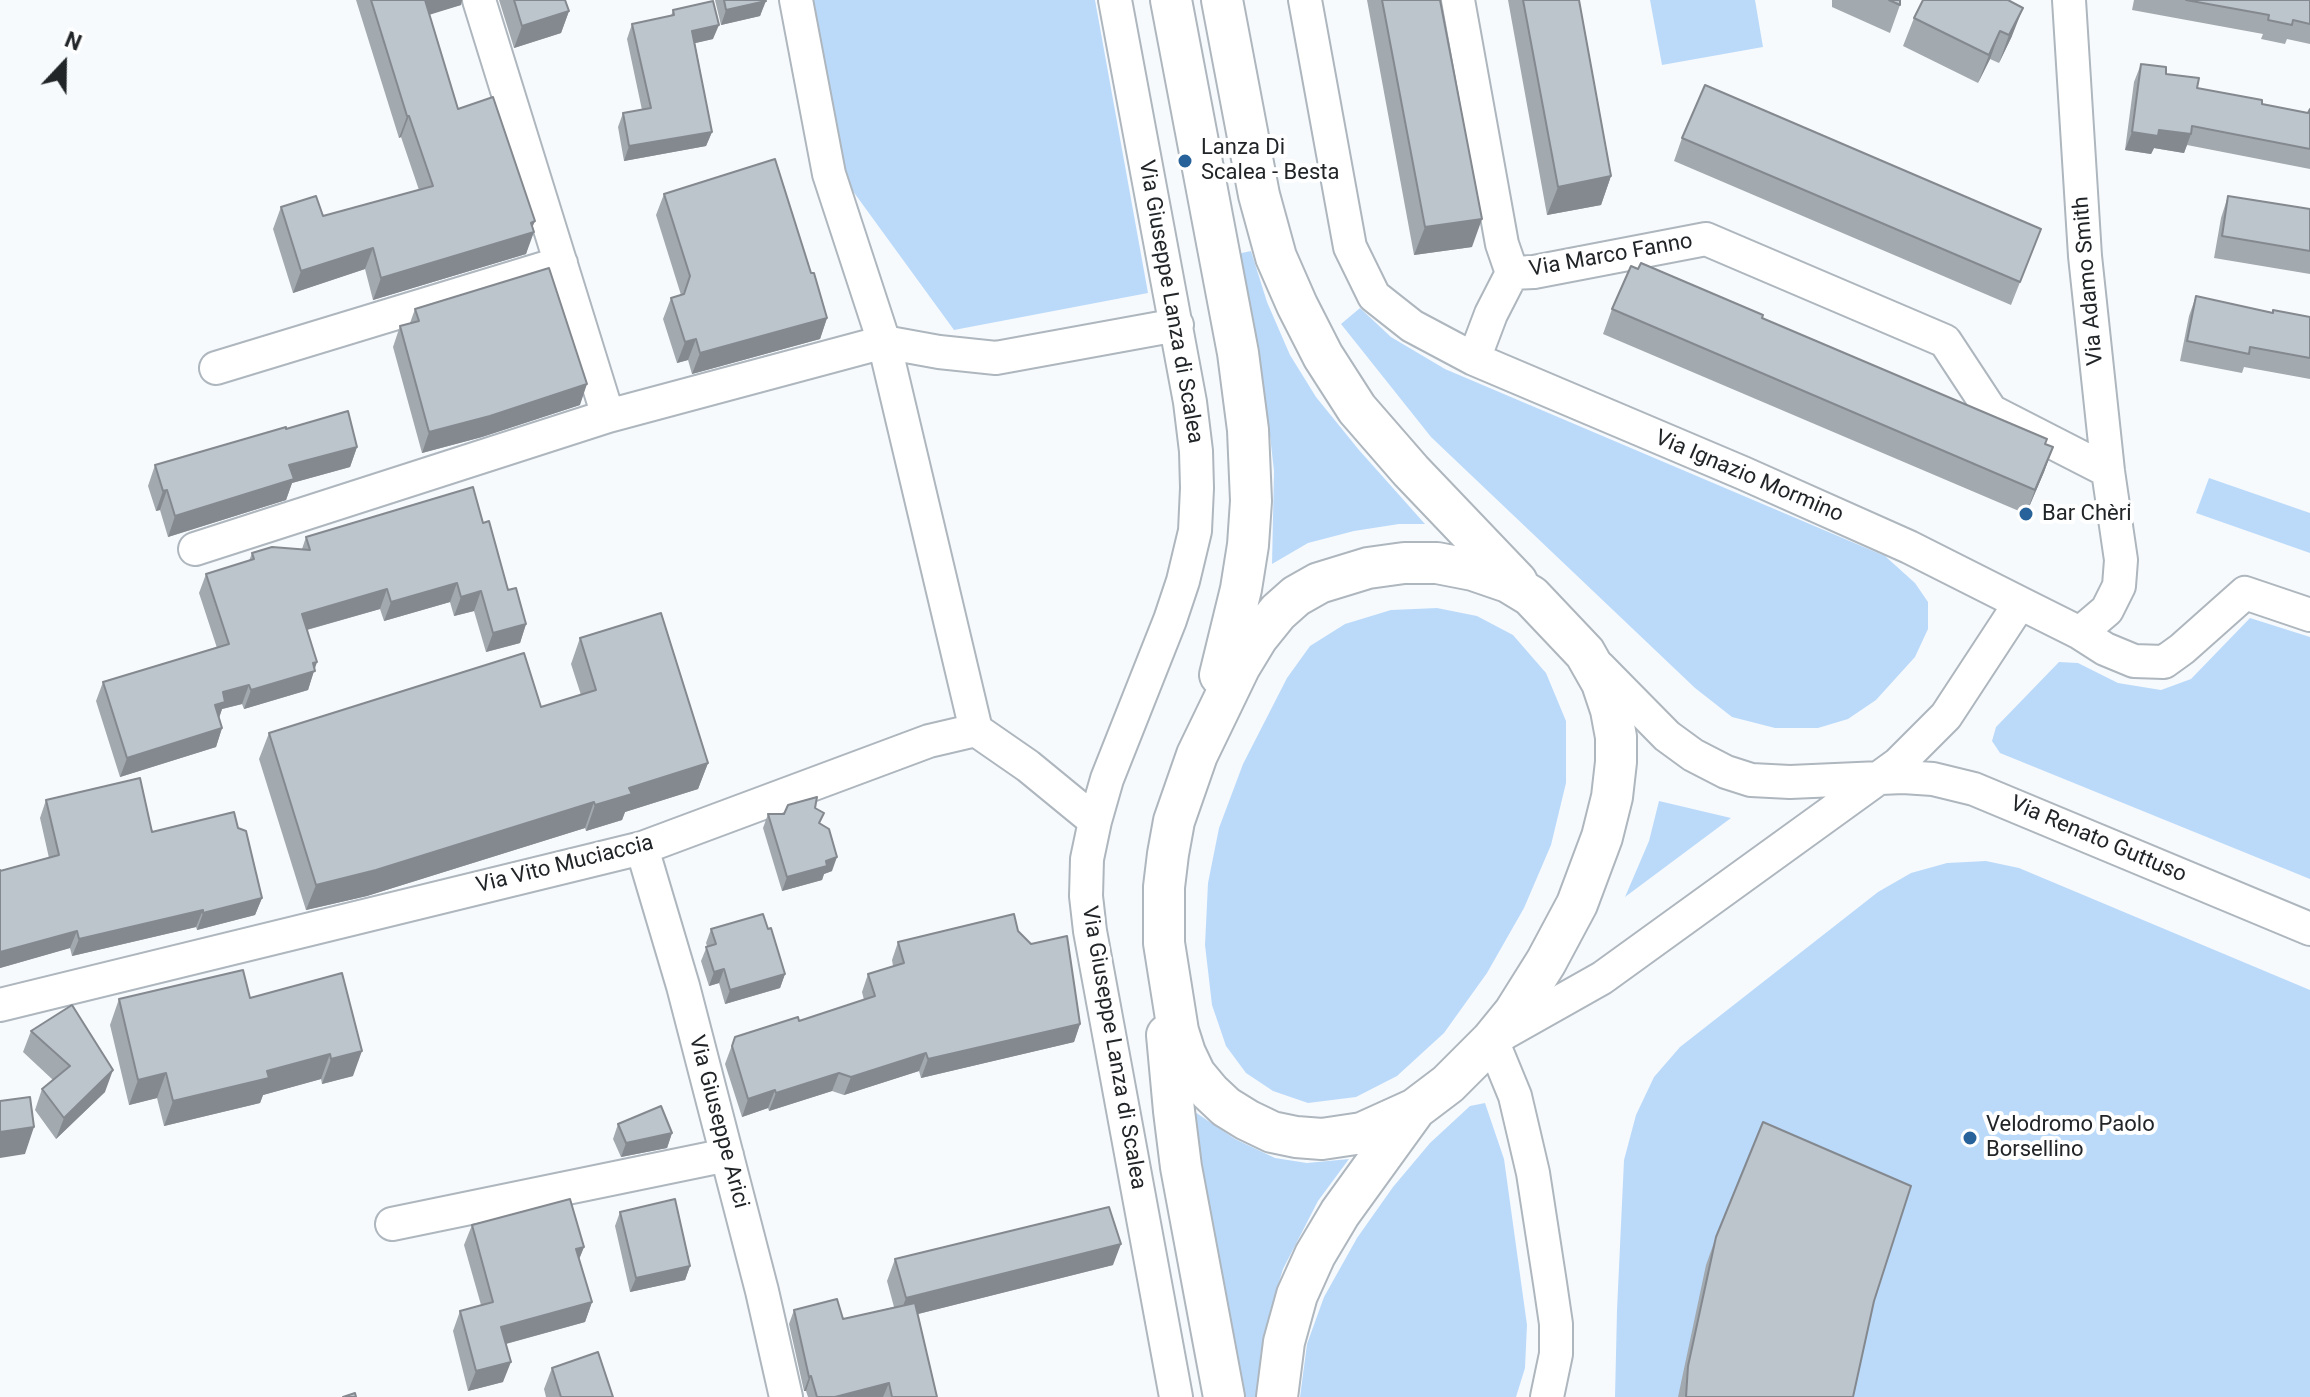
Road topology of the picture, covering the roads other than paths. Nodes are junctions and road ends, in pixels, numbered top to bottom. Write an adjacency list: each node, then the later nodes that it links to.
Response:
1 (479, 0): 9 (street)
2 (796, 0): 12 (street)
3 (1115, 0): 11 (street, Via Giuseppe Lanza di Scalea)
4 (1171, 0): 25 (street)
5 (1222, 0): 18 (street)
6 (1305, 0): 13 (street)
7 (1458, 0): 10 (street, Via Marco Fanno)
8 (2069, 0): 16 (street, Via Adamo Smith)
9 (561, 263): 14 (street); 15 (street)
10 (1512, 273): 13 (street); 16 (street, Via Marco Fanno)
11 (1177, 325): 12 (street); 28 (street, Via Giuseppe Lanza di Scalea)
12 (884, 342): 15 (street); 24 (street)
13 (1474, 359): 19 (street, Via Ignazio Mormino)
14 (216, 368)
15 (608, 416): 17 (street)
16 (2108, 471): 21 (street, Via Adamo Smith)
17 (195, 549)
18 (1531, 596): 22 (street); 25 (street)
19 (2020, 603): 21 (street, Via Ignazio Mormino); 23 (street)
20 (2310, 615): 21 (street, Via Ignazio Mormino)
21 (2080, 633)
22 (1585, 653): 26 (street, Via Renato Guttuso); 33 (street)
23 (1946, 716): 26 (street); 27 (street)
24 (976, 730): 28 (street); 29 (street, Via Vito Muciaccia)
25 (1197, 755): 31 (street)
26 (1880, 777): 27 (street, Via Renato Guttuso); 33 (street)
27 (2014, 805): 30 (street, Via Renato Guttuso)
28 (1095, 821): 38 (street, Via Giuseppe Lanza di Scalea)
29 (642, 848): 32 (street, Via Vito Muciaccia); 35 (street, Via Giuseppe Arici)
30 (2310, 929)
31 (1164, 943): 34 (street); 39 (street)
32 (0, 1005)
33 (1492, 1040): 34 (street); 41 (street)
34 (1415, 1109): 40 (street)
35 (727, 1155): 36 (street); 37 (street, Via Giuseppe Arici)
36 (392, 1224)
37 (786, 1397)
38 (1176, 1397)
39 (1224, 1397)
40 (1277, 1397)
41 (1547, 1397)

